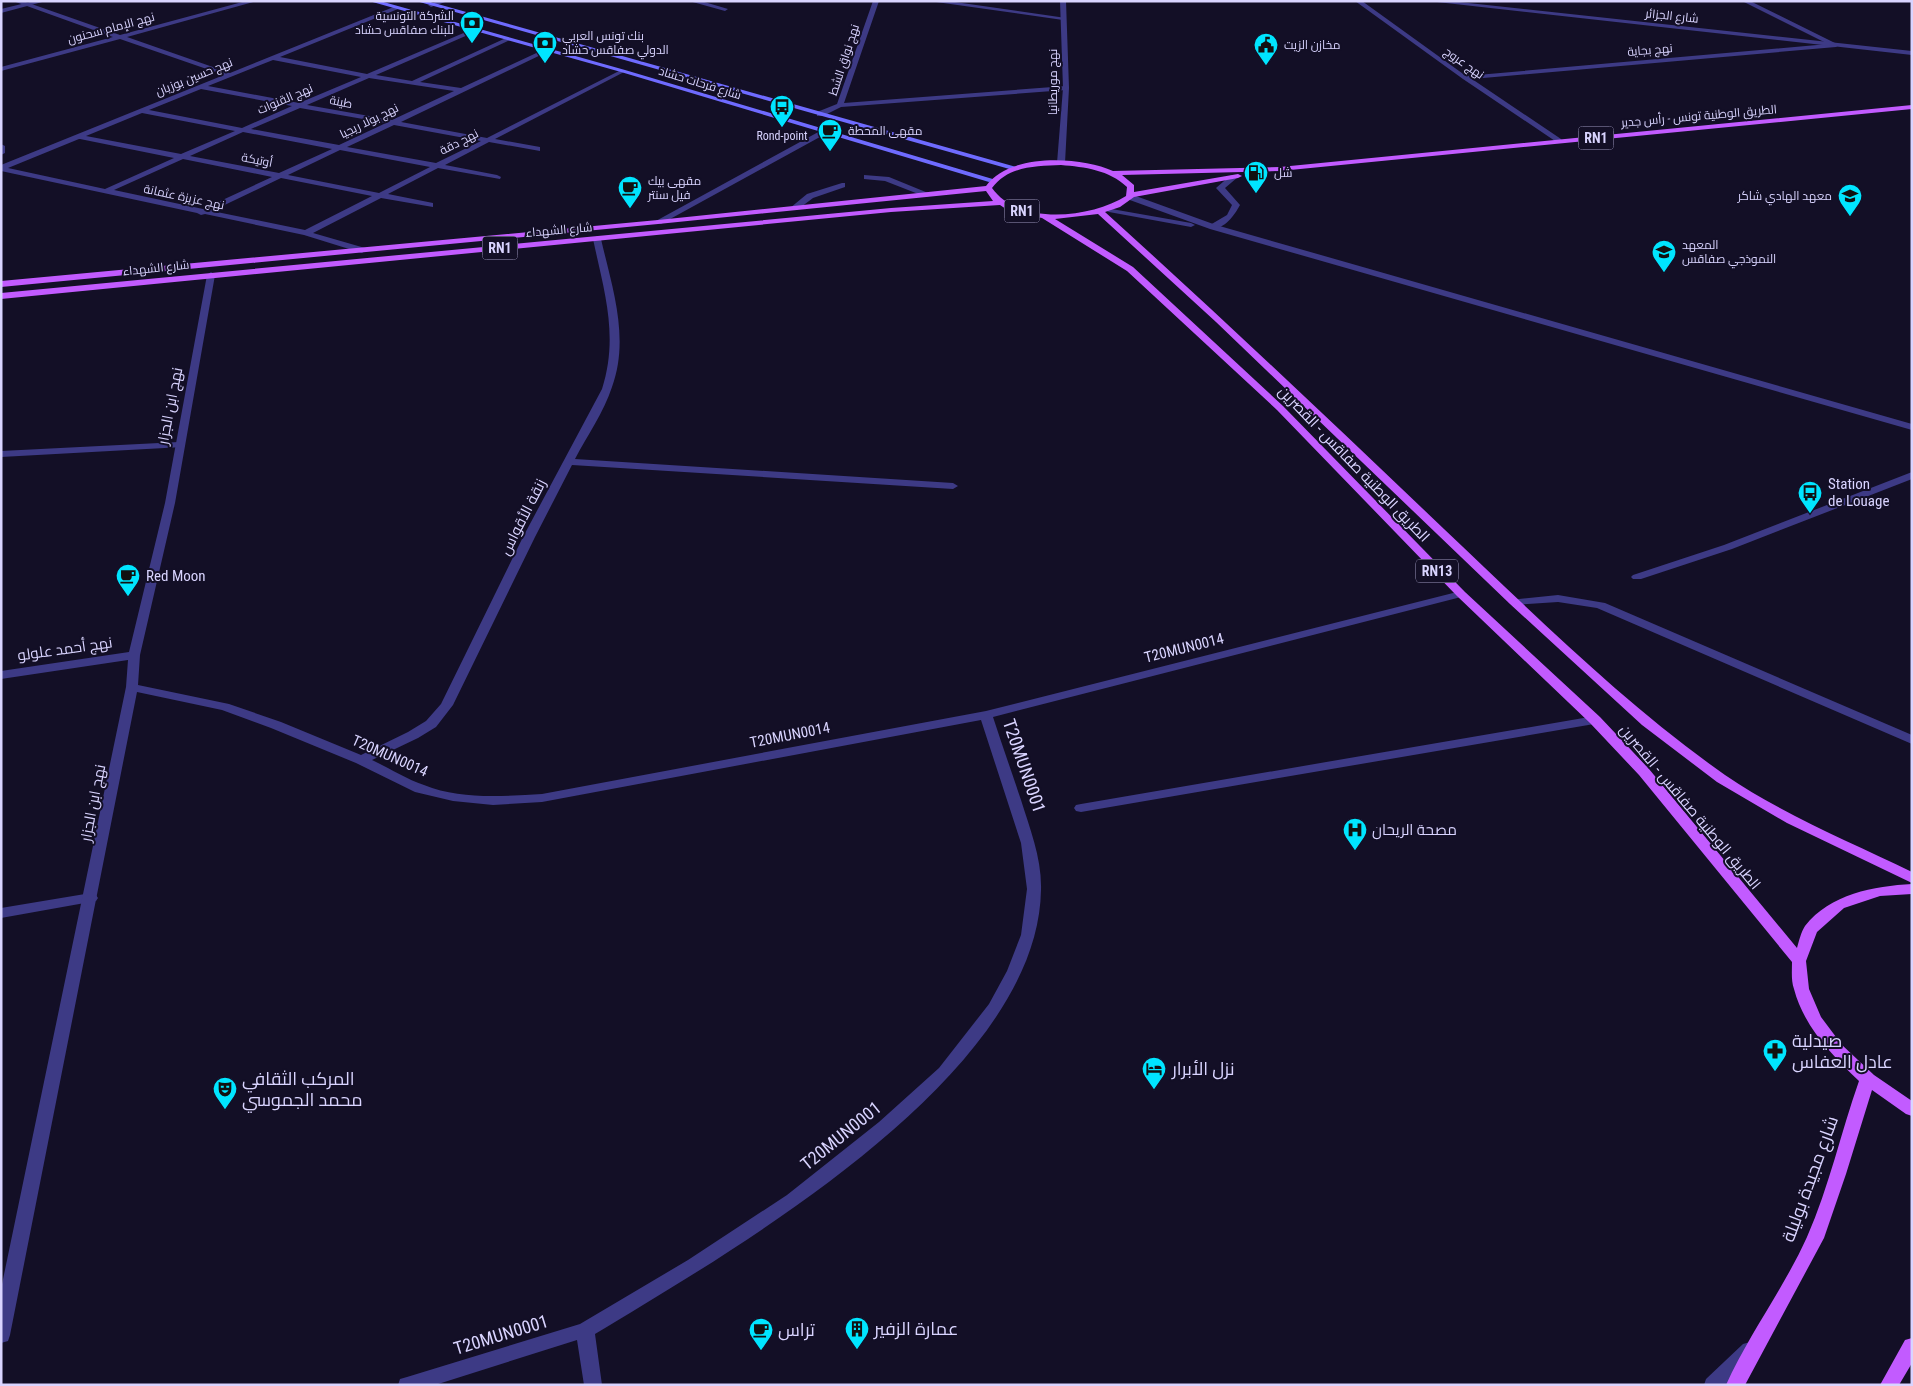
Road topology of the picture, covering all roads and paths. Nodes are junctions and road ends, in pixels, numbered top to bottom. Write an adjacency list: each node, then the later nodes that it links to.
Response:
1 (16, 1): 14 (street)
2 (42, 1): 14 (street)
3 (254, 1): 21 (street, نهج الإمام سحنون)
4 (372, 1): 16 (main road, شارع فرحات حشاد)
5 (419, 1): 15 (main road, شارع فرحات حشاد)
6 (444, 1): 15 (street)
7 (692, 1): 17 (street)
8 (876, 1): 37 (street, نهج نواق الشط)
9 (932, 1): 19 (street)
10 (1063, 1): 19 (street, نهج موريطانيا)
11 (1358, 1): 31 (street, نهج عروج)
12 (1430, 1): 23 (street, شارع الجزائر)
13 (1745, 1): 23 (street)
14 (27, 5): 18 (street); 21 (street)
15 (432, 5): 40 (main road, شارع فرحات حشاد)
16 (396, 8): 20 (main road, شارع فرحات حشاد); 26 (street, نهج حسين بوزيان)
17 (725, 9)
18 (1, 12)
19 (1063, 18): 34 (street, نهج موريطانيا)
20 (475, 30): 22 (main road, شارع فرحات حشاد); 30 (street, نهج القنوات)
21 (119, 38): 27 (street, نهج الإمام سحنون); 29 (street)
22 (508, 39): 24 (main road, شارع فرحات حشاد); 32 (street)
23 (1836, 45): 25 (street, شارع الجزائر); 31 (street, نهج بجاية)
24 (546, 50): 28 (main road, شارع فرحات حشاد); 35 (street, نهج بولا ريجيا)
25 (1912, 53)
26 (272, 58): 29 (street, نهج حسين بوزيان); 30 (street)
27 (1, 69)
28 (623, 71): 43 (main road, شارع فرحات حشاد); 45 (street, نهج دقة)
29 (230, 75): 33 (street, نهج حسين بوزيان)
30 (368, 76): 32 (street); 36 (street, نهج القنوات)
31 (1465, 78): 46 (street, نهج عروج)
32 (411, 83): 35 (street)
33 (200, 86): 36 (street, طينة); 39 (street, نهج حسين بوزيان)
34 (1066, 88): 37 (street); 52 (street, نهج موريطانيا)
35 (462, 90): 41 (street, نهج بولا ريجيا)
36 (300, 105): 41 (street, طينة); 42 (street, نهج القنوات)
37 (840, 106): 40 (street, نهج نواق الشط)
38 (1912, 107): 46 (main road, الطريق الوطنية تونس - رأس جدير / RN1)
39 (141, 111): 42 (street); 44 (street, نهج حسين بوزيان)
40 (820, 114): 54 (main road, شارع فرحات حشاد)
41 (392, 122): 45 (street, طينة); 48 (street, نهج بولا ريجيا)
42 (240, 130): 48 (street); 51 (street, نهج القنوات)
43 (825, 132): 62 (main road, شارع فرحات حشاد); 74 (street)
44 (80, 137): 51 (street, أوتيكة); 55 (street, نهج حسين بوزيان)
45 (487, 140): 49 (street, طينة); 53 (street, نهج دقة)
46 (1558, 141): 56 (main road, الطريق الوطنية تونس - رأس جدير / RN1)
47 (1, 146): 50 (street)
48 (340, 148): 53 (street); 58 (street, نهج بولا ريجيا)
49 (537, 149)
50 (1, 153)
51 (181, 157): 58 (street, أوتيكة); 64 (street, نهج القنوات)
52 (1061, 164): 54 (main road, RN1); 57 (main road, RN1)
53 (436, 166): 59 (street); 65 (street, نهج دقة)
54 (1016, 168): 62 (main road, RN1)
55 (1, 169): 64 (street, نهج عزيزة عثمانة)
56 (1280, 169): 57 (main road, الطريق الوطنية تونس - رأس جدير / RN1); 61 (main road, الطريق الوطنية تونس - رأس جدير / RN1)
57 (1114, 173): 67 (main road, RN1)
58 (281, 176): 65 (street, أوتيكة); 72 (street, نهج بولا ريجيا)
59 (497, 177)
60 (868, 177): 66 (street)
61 (1234, 177): 67 (main road, الطريق الوطنية تونس - رأس جدير / RN1); 75 (street)
62 (990, 184): 66 (main road, شارع الشهداء / RN1); 68 (main road, RN1)
63 (842, 185): 70 (street)
64 (104, 192): 72 (street, نهج عزيزة عثمانة)
65 (382, 194): 69 (street, أوتيكة); 76 (street, نهج دقة)
66 (929, 195): 70 (main road, شارع الشهداء / RN1)
67 (1131, 196): 71 (main road, RN1); 75 (street)
68 (1000, 203): 73 (main road, RN1); 77 (main road, شارع الشهداء / RN1)
69 (430, 204)
70 (794, 208): 74 (main road, شارع الشهداء / RN1)
71 (1105, 211): 73 (main road, RN1); 75 (street); 90 (main road, الطريق الوطنية صفاقس - القصرين / RN13)
72 (201, 213): 76 (street, نهج عزيزة عثمانة)
73 (1043, 216): 89 (main road, الطريق الوطنية صفاقس - القصرين / RN13)
74 (658, 222): 78 (main road, شارع الشهداء / RN1)
75 (1213, 227): 82 (street)
76 (306, 234): 78 (street, نهج عزيزة عثمانة)
77 (597, 239): 79 (main road, شارع الشهداء / RN1); 85 (street, زنقة الأقواس)
78 (362, 250): 80 (main road, شارع الشهداء / RN1)
79 (211, 276): 81 (main road, شارع الشهداء / RN1); 83 (street, نهج ابن الجزار)
80 (1, 284)
81 (1, 296)
82 (1912, 427)
83 (178, 446): 84 (street); 91 (street, نهج ابن الجزار)
84 (1, 454)
85 (568, 462): 87 (street); 97 (street, زنقة الأقواس)
86 (1912, 475): 88 (street)
87 (953, 486)
88 (1637, 577)
89 (1460, 594): 94 (street, T20MUN0014); 95 (main road, الطريق الوطنية صفاقس - القصرين / RN13)
90 (1514, 602): 96 (street); 99 (main road, الطريق الوطنية صفاقس - القصرين / RN13)
91 (134, 655): 92 (street, نهج أحمد علولو); 93 (street, نهج ابن الجزار)
92 (1, 675)
93 (132, 687): 97 (street, T20MUN0014); 101 (street, نهج ابن الجزار)
94 (986, 715): 97 (street, T20MUN0014); 106 (street, T20MUN0001)
95 (1595, 720): 98 (street); 103 (main road, الطريق الوطنية صفاقس - القصرين / RN13)
96 (1912, 740)
97 (361, 760)
98 (1081, 808)
99 (1912, 878)
100 (1912, 889): 103 (main road)
101 (90, 898): 102 (street); 107 (street, نهج ابن الجزار)
102 (1, 913)
103 (1799, 962): 104 (main road)
104 (1868, 1079): 105 (main road); 108 (main road, شارع مجيدة بوليلة)
105 (1912, 1110)
106 (585, 1330): 110 (street, T20MUN0001); 111 (street)
107 (1, 1336)
108 (1757, 1343): 112 (street, شارع مجيدة بوليلة); 113 (main road, شارع مجيدة بوليلة)
109 (1912, 1346): 114 (main road)
110 (407, 1385)
111 (593, 1385)
112 (1713, 1385)
113 (1735, 1385)
114 (1889, 1385)

